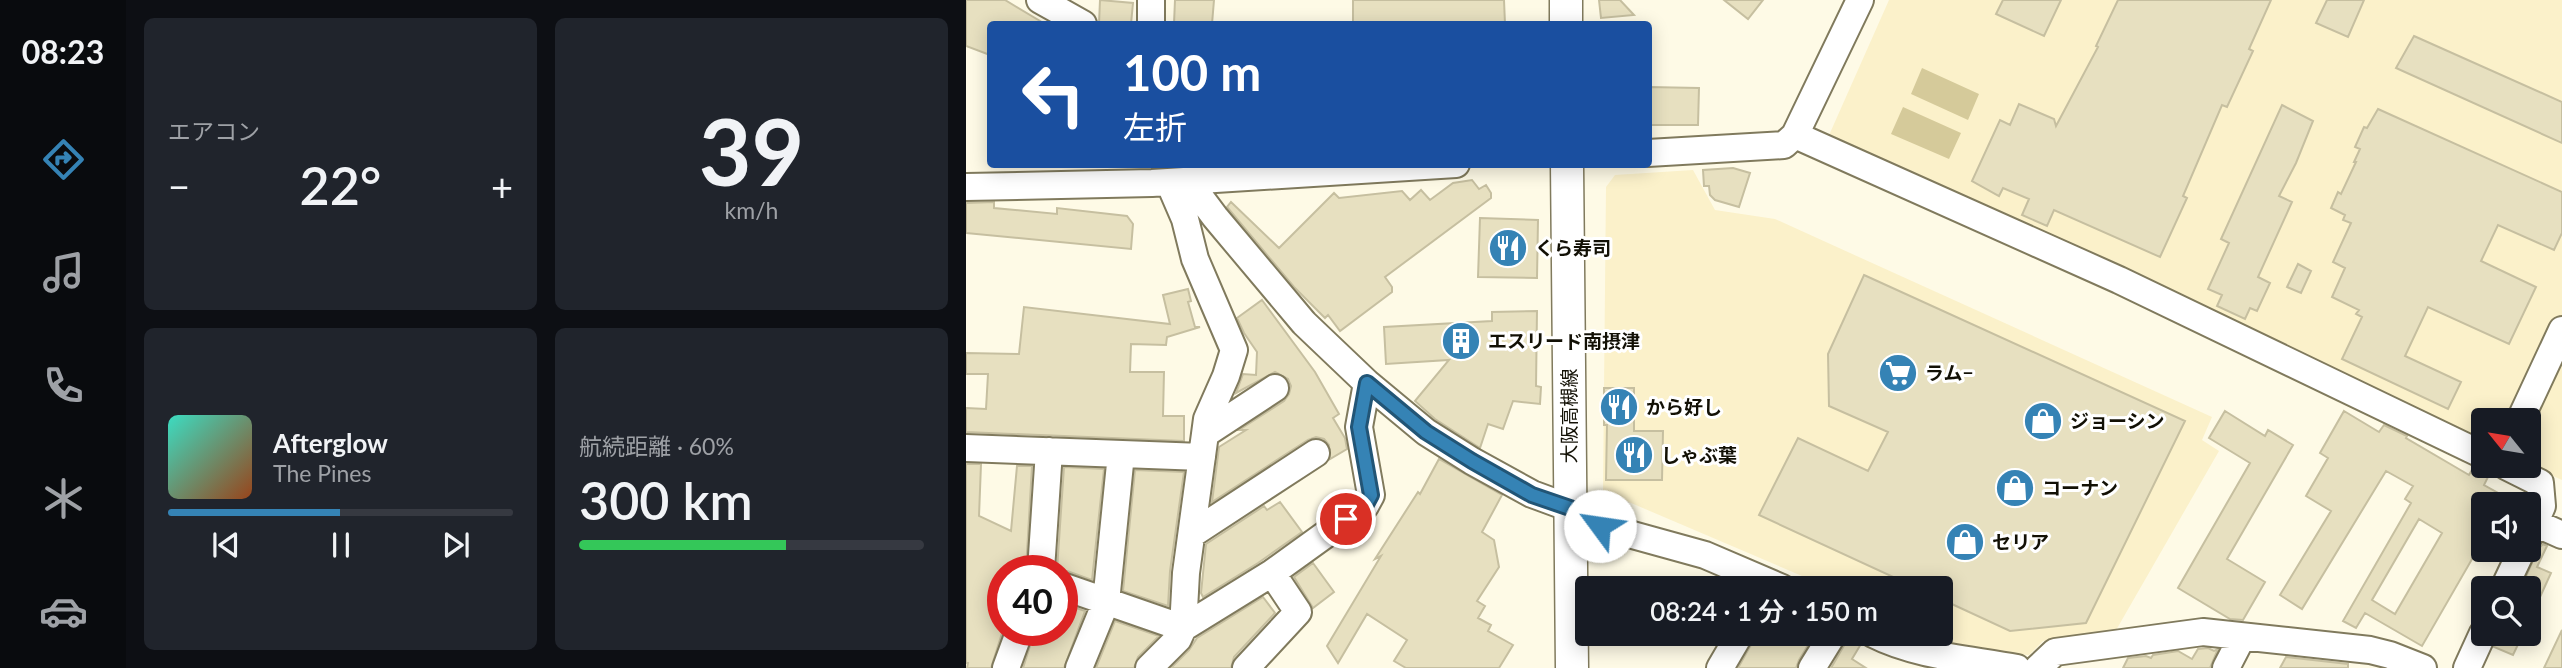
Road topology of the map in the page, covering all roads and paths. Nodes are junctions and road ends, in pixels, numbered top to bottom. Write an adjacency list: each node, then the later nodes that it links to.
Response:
1 (1040, 0): 5 (street)
2 (1151, 0): 6 (street)
3 (1566, 0): 7 (main road)
4 (1860, 0): 8 (street)
5 (1078, 21)
6 (1151, 21)
7 (1566, 21)
8 (1796, 135): 9 (street); 20 (street)
9 (1652, 153)
10 (1366, 168): 12 (street)
11 (1567, 168): 26 (main road, 大阪高槻線)
12 (1165, 177): 13 (street); 15 (street); 18 (street)
13 (966, 187)
14 (2562, 330): 17 (street)
15 (1367, 383): 26 (street); 31 (street)
16 (1275, 388): 18 (street)
17 (2526, 408)
18 (1203, 446): 23 (street); 28 (street)
19 (966, 448): 21 (street)
20 (2471, 448)
21 (1049, 451): 23 (street); 30 (street)
22 (1316, 453): 28 (street)
23 (1121, 454): 34 (street)
24 (2530, 478): 25 (street)
25 (2541, 492)
26 (1570, 508): 32 (street); 46 (main road, 大阪高槻線)
27 (2541, 531): 29 (street)
28 (1192, 534): 35 (street)
29 (2562, 535)
30 (1042, 555)
31 (1272, 573): 35 (street); 45 (street)
32 (1751, 576)
33 (1078, 592): 34 (street)
34 (1105, 602): 35 (street); 43 (street)
35 (1184, 628): 44 (street)
36 (2242, 637): 50 (street); 51 (street); 52 (street)
37 (1014, 646): 42 (street)
38 (1733, 646): 47 (street)
39 (1826, 646): 48 (street)
40 (1904, 646): 49 (street)
41 (2477, 646): 53 (street)
42 (1006, 668)
43 (1079, 668)
44 (1149, 668)
45 (1246, 668)
46 (1572, 668)
47 (1720, 668)
48 (1812, 668)
49 (2017, 668)
50 (2038, 668)
51 (2226, 668)
52 (2423, 668)
53 (2467, 668)

